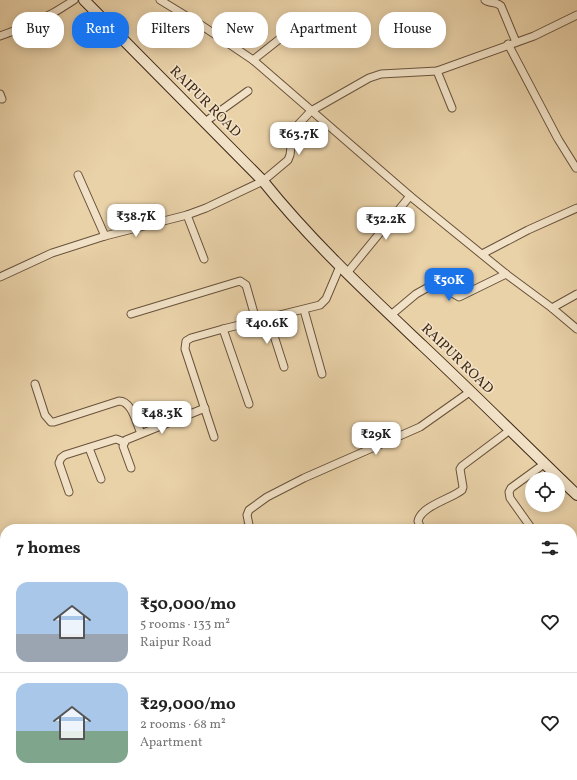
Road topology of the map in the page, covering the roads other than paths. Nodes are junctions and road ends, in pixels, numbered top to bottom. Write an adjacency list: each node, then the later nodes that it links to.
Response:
1 (74, 0): 6 (street)
2 (84, 0): 15 (main road, RAIPUR ROAD)
3 (160, 0): 10 (street)
4 (484, 0): 8 (street)
5 (577, 15): 8 (street)
6 (0, 36)
7 (276, 42): 10 (street)
8 (516, 42): 9 (street)
9 (508, 44): 11 (street); 16 (street)
10 (253, 60): 14 (street)
11 (437, 71): 13 (street); 14 (street)
12 (248, 91): 15 (street)
13 (452, 108)
14 (311, 111): 18 (street); 19 (street)
15 (205, 122): 18 (main road, RAIPUR ROAD)
16 (576, 168)
17 (78, 174): 22 (street)
18 (264, 181): 21 (street); 25 (main road, RAIPUR ROAD)
19 (410, 196): 23 (street); 25 (street)
20 (577, 208): 23 (street)
21 (187, 215): 22 (street); 24 (street)
22 (105, 236): 27 (street)
23 (482, 254): 26 (street)
24 (204, 259)
25 (343, 270): 30 (street); 32 (main road, RAIPUR ROAD)
26 (506, 274): 29 (street); 32 (street)
27 (0, 276)
28 (577, 294): 29 (street)
29 (552, 308): 36 (street)
30 (304, 310): 33 (street); 38 (street)
31 (131, 314): 34 (street)
32 (391, 315): 40 (main road, RAIPUR ROAD)
33 (268, 317): 34 (street); 37 (street)
34 (256, 320): 35 (street)
35 (223, 329): 41 (street); 42 (street)
36 (577, 329)
37 (284, 367)
38 (322, 374)
39 (34, 384): 44 (street)
40 (471, 392): 43 (main road, RAIPUR ROAD); 53 (street)
41 (249, 404)
42 (205, 408): 44 (street); 45 (street)
43 (510, 430): 48 (main road, RAIPUR ROAD); 54 (street)
44 (141, 433): 46 (street)
45 (214, 437)
46 (124, 442): 47 (street); 49 (street)
47 (89, 448): 50 (street); 51 (street)
48 (544, 464): 52 (main road, RAIPUR ROAD); 55 (street)
49 (131, 468)
50 (101, 479)
51 (69, 492)
52 (577, 495)
53 (249, 524)
54 (419, 524)
55 (528, 524)

